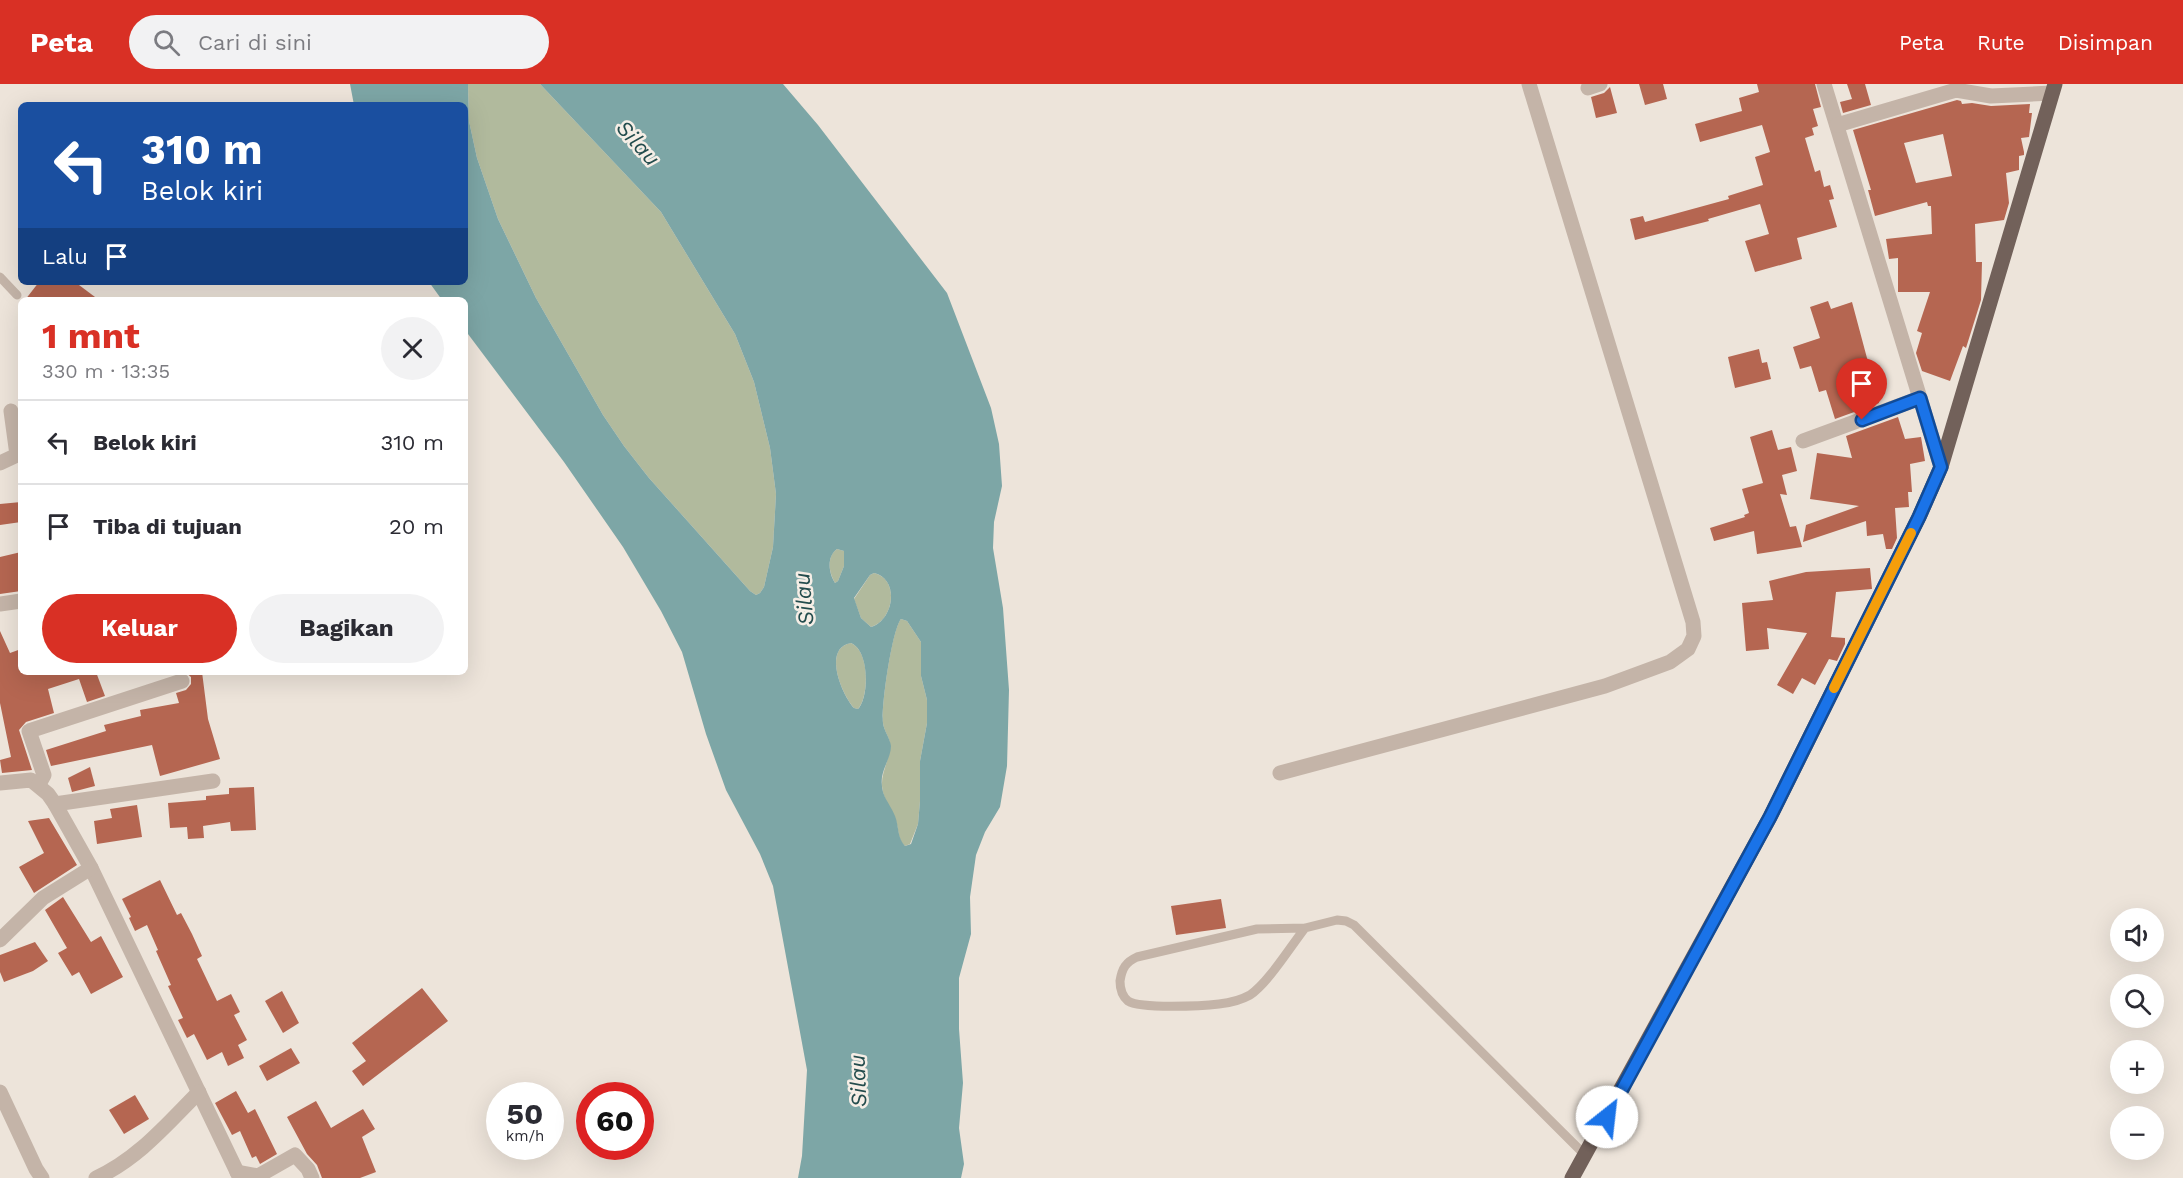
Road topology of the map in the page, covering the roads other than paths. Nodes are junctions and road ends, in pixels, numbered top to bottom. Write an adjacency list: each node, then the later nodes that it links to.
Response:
1 (1529, 84): 15 (street)
2 (1824, 84): 4 (street)
3 (2054, 88): 4 (street); 11 (main road)
4 (1837, 125): 7 (street)
5 (0, 277): 6 (lane)
6 (17, 295)
7 (1920, 398): 9 (street); 11 (street)
8 (11, 411): 10 (street)
9 (1803, 441)
10 (0, 463)
11 (1941, 467): 25 (main road)
12 (18, 601): 13 (street)
13 (0, 604)
14 (182, 681): 18 (street)
15 (1280, 773)
16 (213, 781): 19 (street)
17 (0, 783): 18 (street)
18 (39, 784): 19 (street)
19 (56, 804): 20 (street)
20 (91, 868): 22 (street); 24 (street)
21 (1305, 928): 21 (lane); 25 (lane)
22 (0, 940)
23 (0, 1092): 27 (street)
24 (199, 1092): 26 (street); 28 (street)
25 (1586, 1155): 30 (main road)
26 (238, 1175): 29 (street)
27 (42, 1178)
28 (96, 1178)
29 (312, 1178)
30 (1572, 1178)

